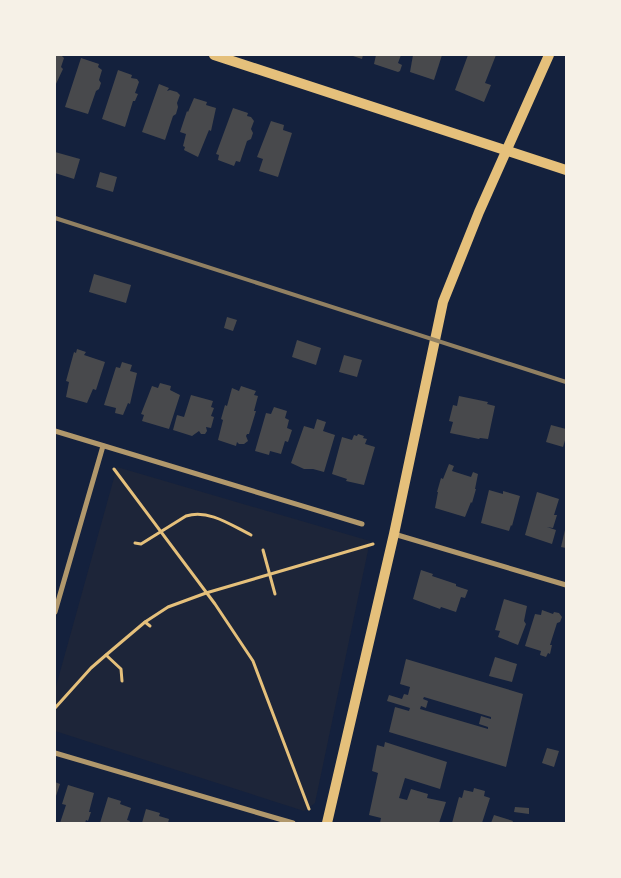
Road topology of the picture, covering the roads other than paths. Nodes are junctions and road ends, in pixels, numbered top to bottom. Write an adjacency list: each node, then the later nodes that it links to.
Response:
1 (214, 55): 3 (main road)
2 (549, 55): 4 (main road)
3 (241, 59): 4 (main road)
4 (507, 151): 5 (main road); 9 (main road)
5 (566, 170)
6 (55, 431): 7 (street)
7 (104, 446): 8 (street); 11 (street)
8 (362, 524)
9 (394, 534): 10 (street); 14 (main road)
10 (566, 585)
11 (55, 612)
12 (55, 753): 13 (street)
13 (292, 823)
14 (327, 823)

